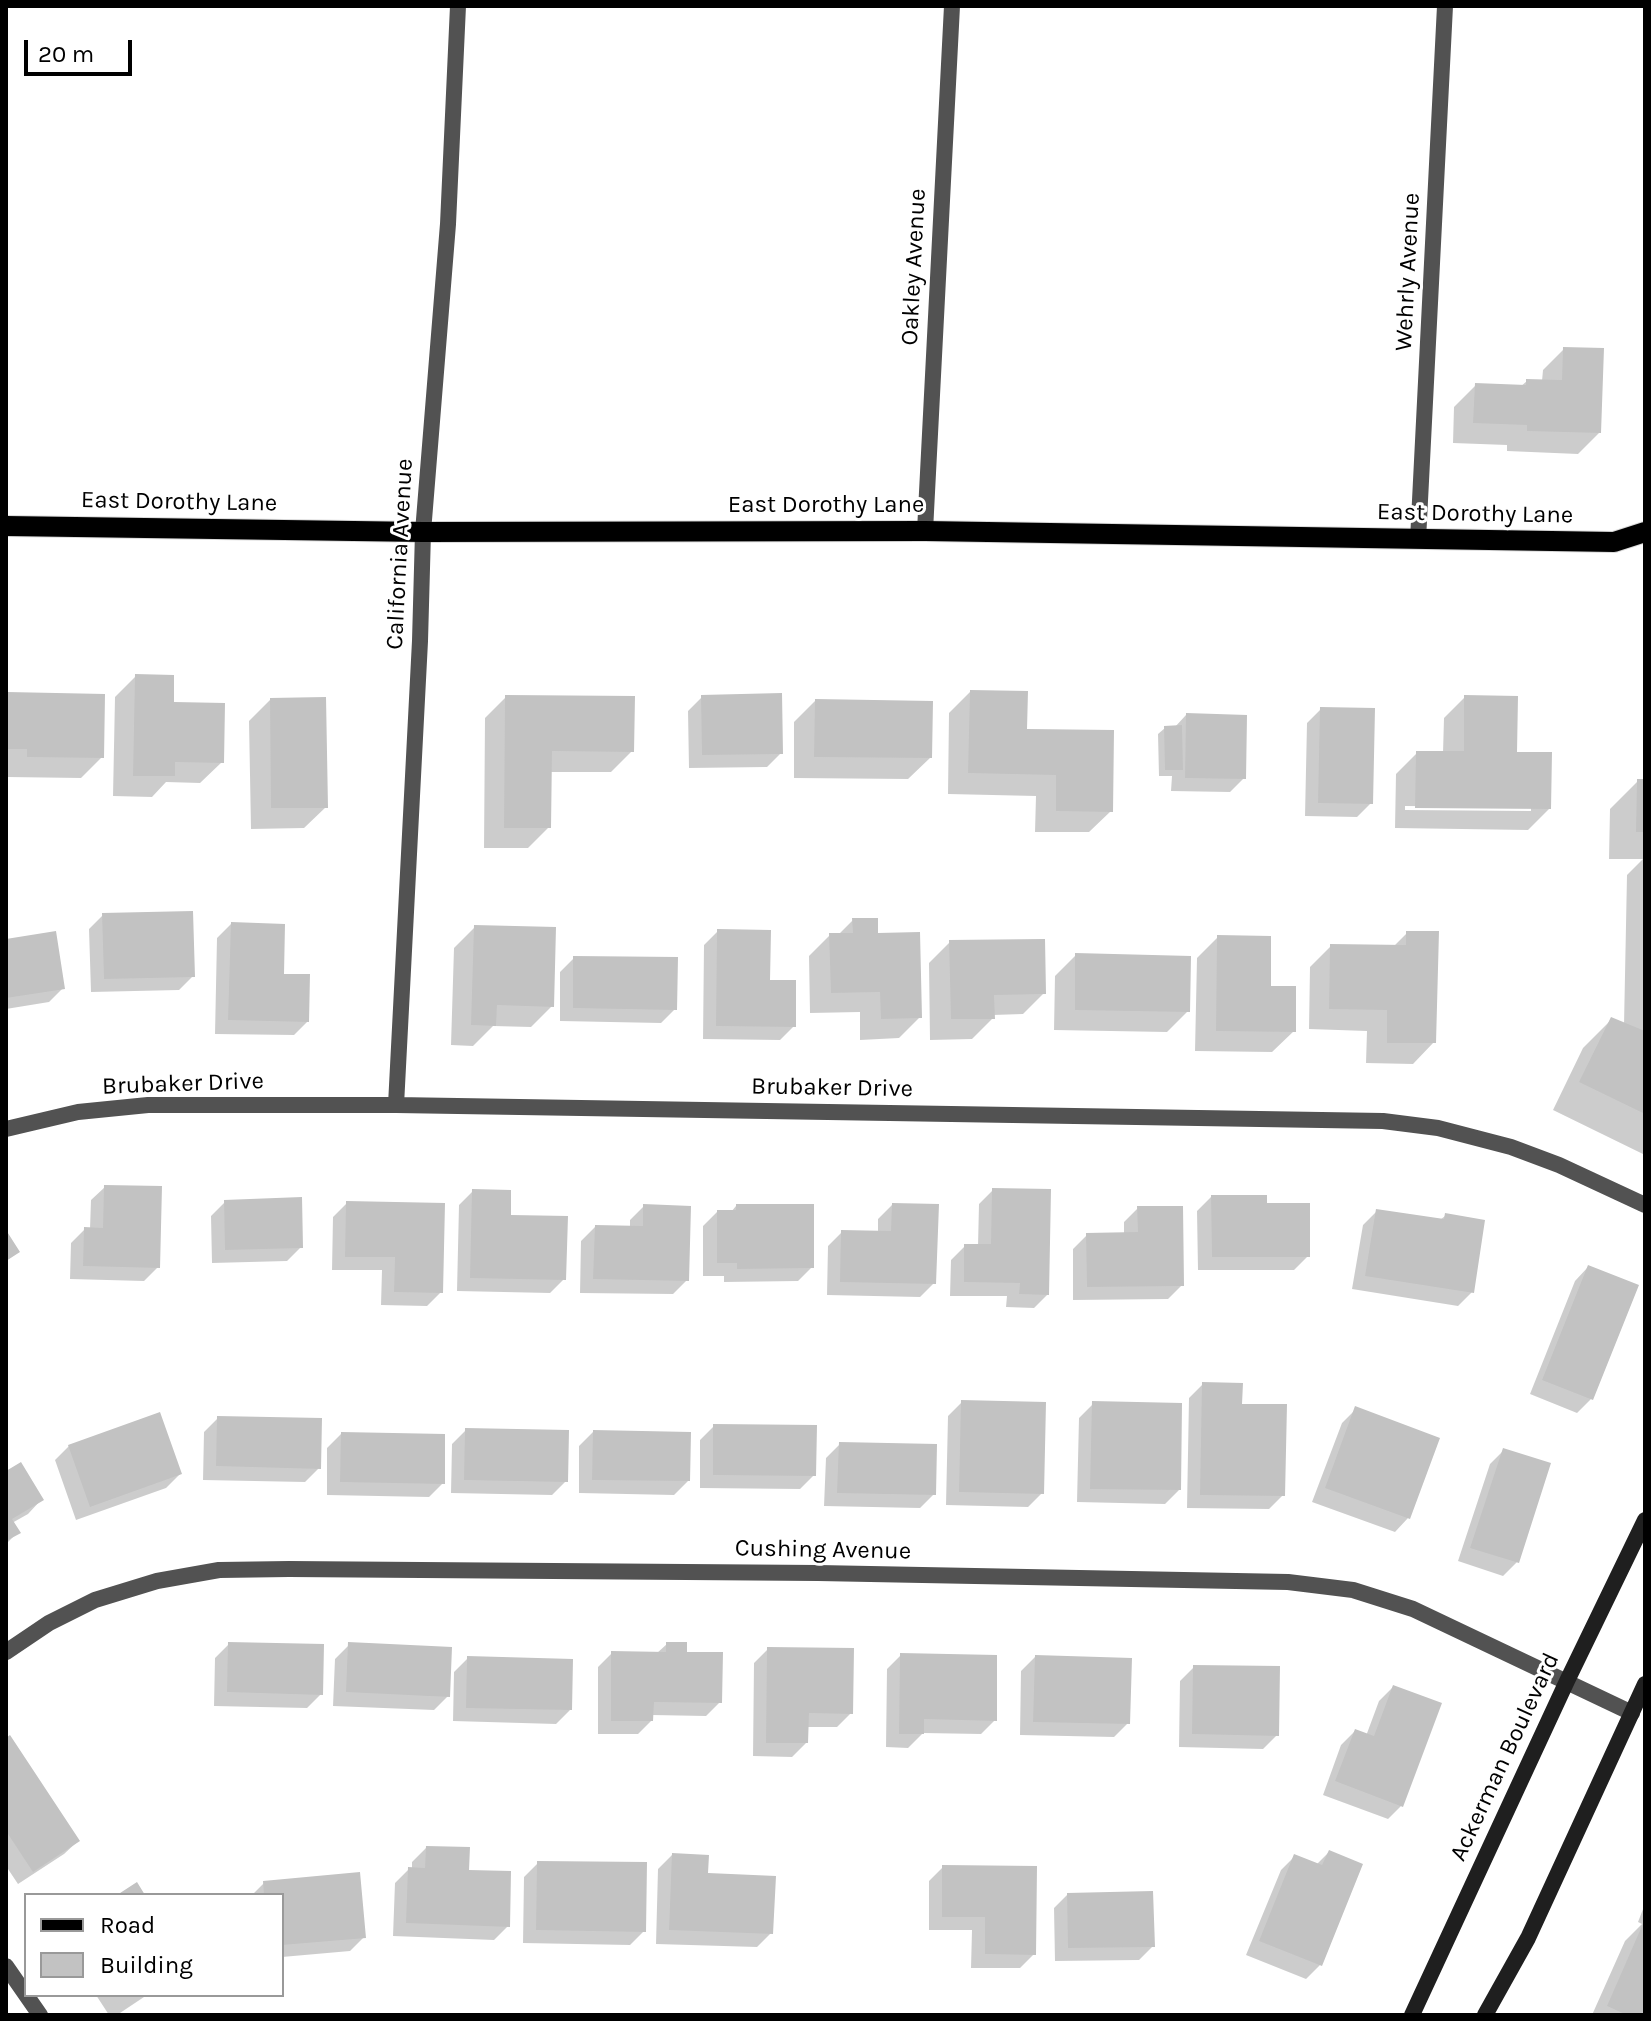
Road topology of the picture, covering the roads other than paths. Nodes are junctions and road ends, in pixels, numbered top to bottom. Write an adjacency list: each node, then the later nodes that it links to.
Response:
1 (458, 6): 6 (street, California Avenue)
2 (952, 6): 5 (street, Oakley Avenue)
3 (1445, 6): 8 (street, Wehrly Avenue)
4 (6, 526): 6 (main road, East Dorothy Lane)
5 (925, 531): 6 (main road, East Dorothy Lane); 8 (main road, East Dorothy Lane)
6 (423, 532): 9 (street, California Avenue)
7 (1645, 532): 8 (main road, East Dorothy Lane)
8 (1418, 540)
9 (396, 1105): 10 (street, Brubaker Drive); 11 (street, Brubaker Drive)
10 (6, 1129)
11 (1645, 1205)
12 (1645, 1520): 14 (street, Ackerman Boulevard)
13 (6, 1652): 14 (street, Cushing Avenue)
14 (1567, 1681): 16 (street, Cushing Avenue); 21 (street, Ackerman Boulevard)
15 (1645, 1684): 16 (street)
16 (1632, 1713): 22 (street)
17 (6, 1966): 18 (street)
18 (24, 1992)
19 (28, 1997): 20 (street)
20 (40, 2015)
21 (1412, 2015)
22 (1485, 2015)

